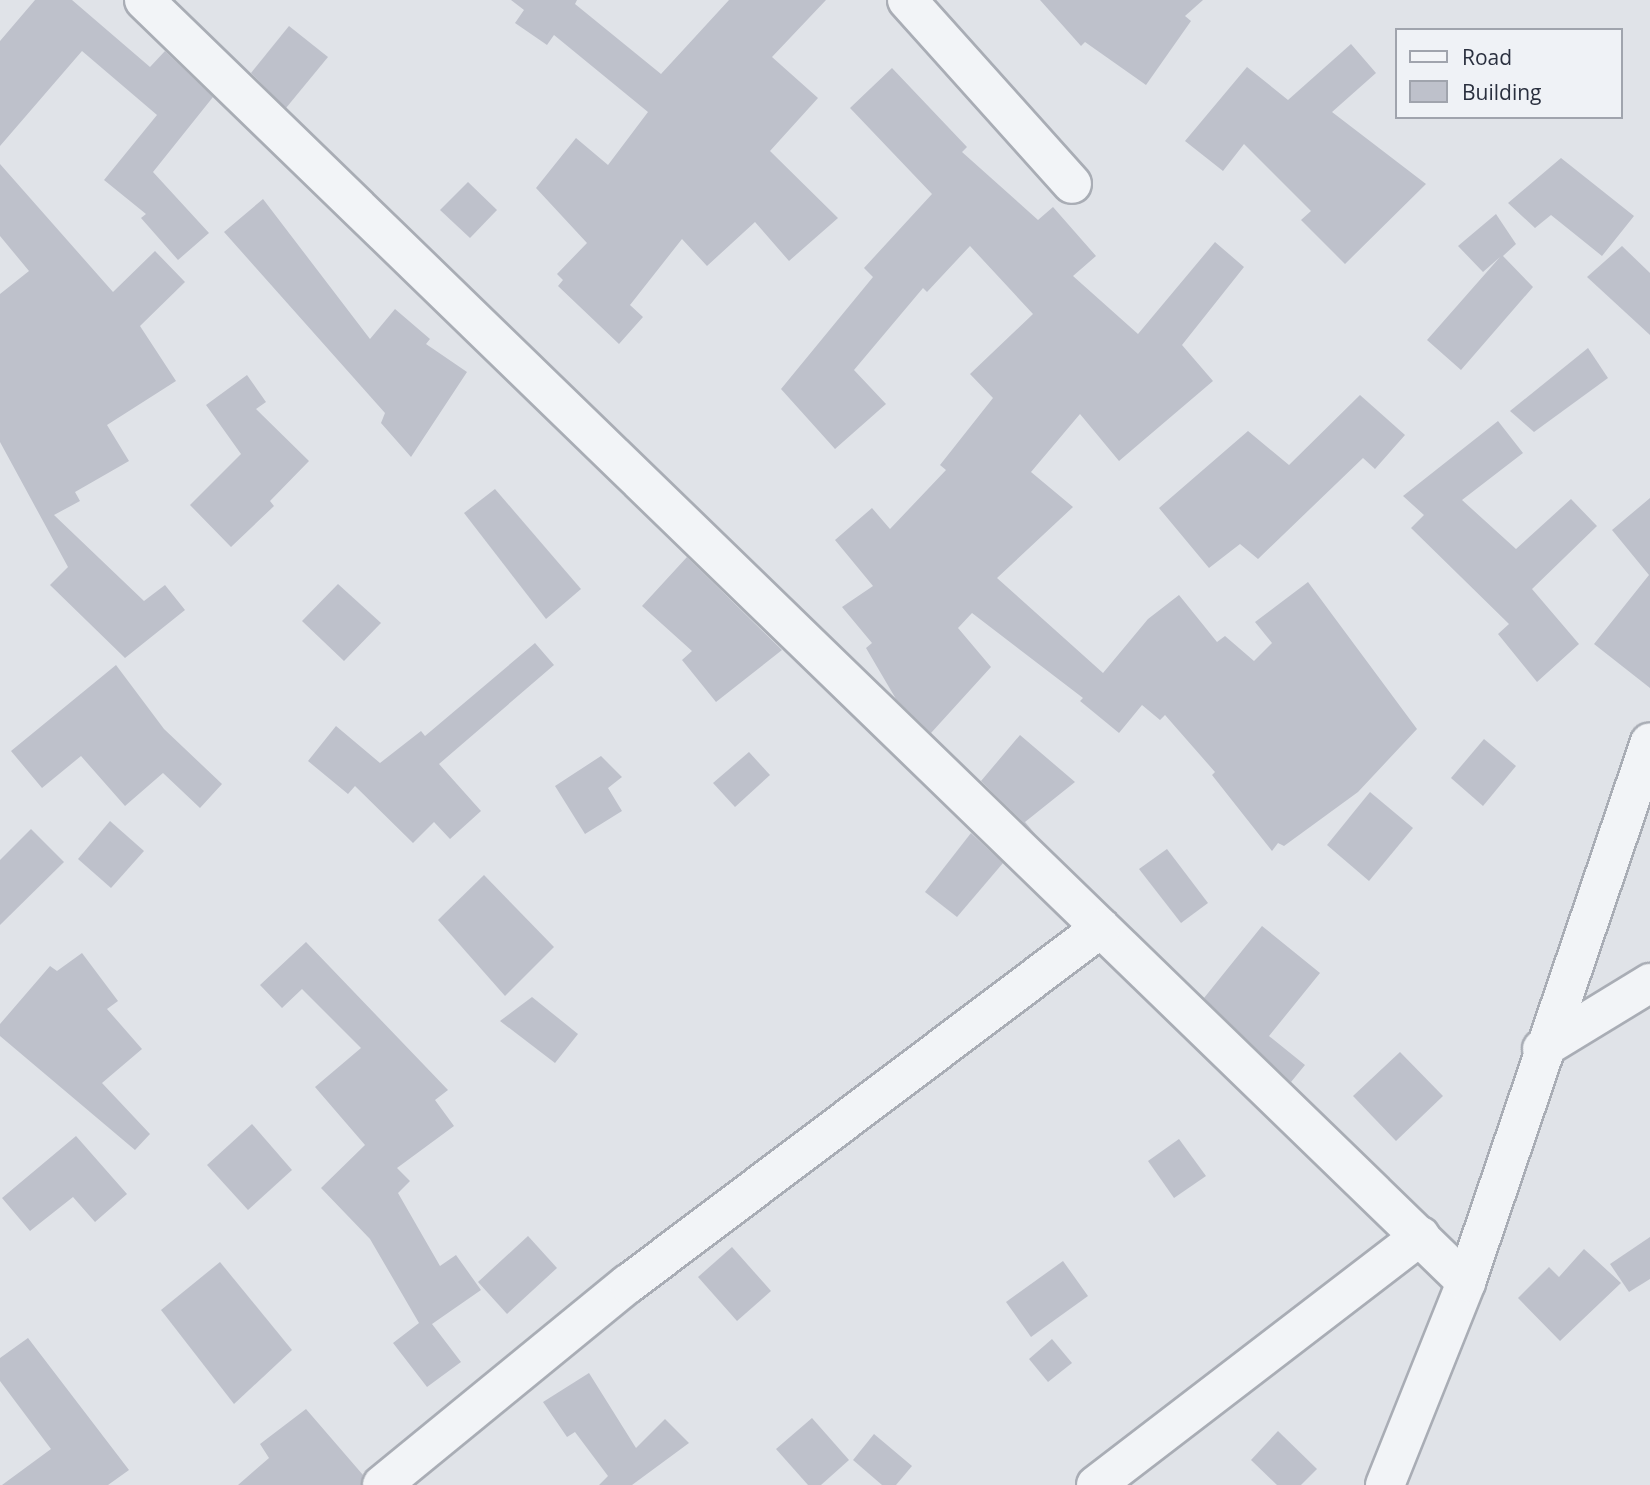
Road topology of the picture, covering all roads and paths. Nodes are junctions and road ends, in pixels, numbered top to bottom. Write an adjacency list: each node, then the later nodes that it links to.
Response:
1 (907, 0): 3 (street)
2 (158, 4): 5 (street)
3 (1072, 184)
4 (1650, 744): 7 (street)
5 (1101, 928): 8 (street); 10 (street)
6 (1650, 983): 7 (street)
7 (1542, 1049): 9 (street)
8 (1419, 1236): 9 (street); 11 (street)
9 (1466, 1282): 12 (street)
10 (382, 1485)
11 (1096, 1485)
12 (1385, 1485)

